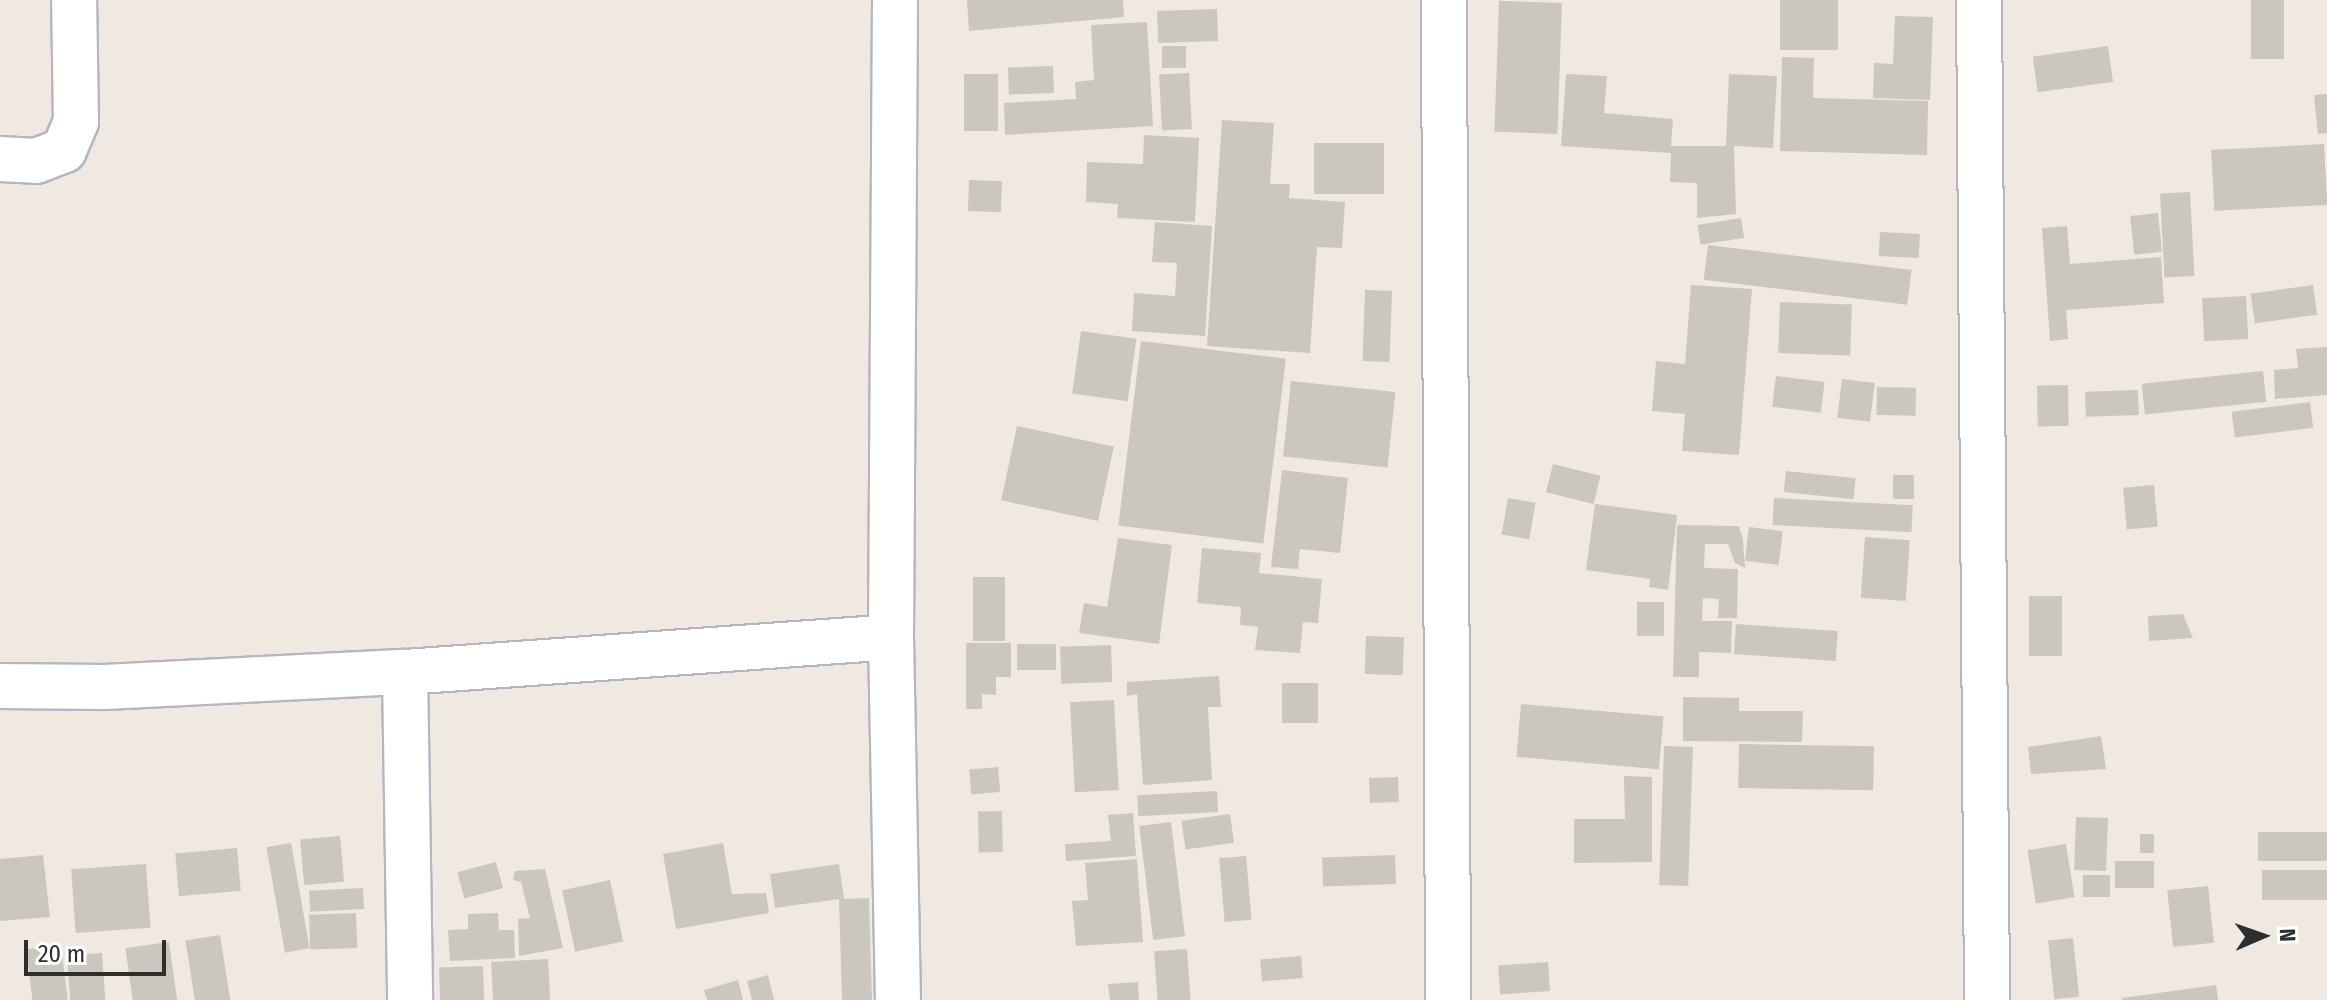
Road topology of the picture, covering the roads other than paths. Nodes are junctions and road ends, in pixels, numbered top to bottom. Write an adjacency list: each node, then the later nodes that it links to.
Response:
1 (74, 0): 5 (street)
2 (895, 0): 6 (street)
3 (1444, 0): 11 (street)
4 (1979, 0): 12 (street)
5 (0, 159)
6 (891, 637): 7 (street); 10 (street)
7 (405, 672): 8 (street); 9 (street)
8 (0, 686)
9 (410, 1000)
10 (898, 1000)
11 (1448, 1000)
12 (1987, 1000)

